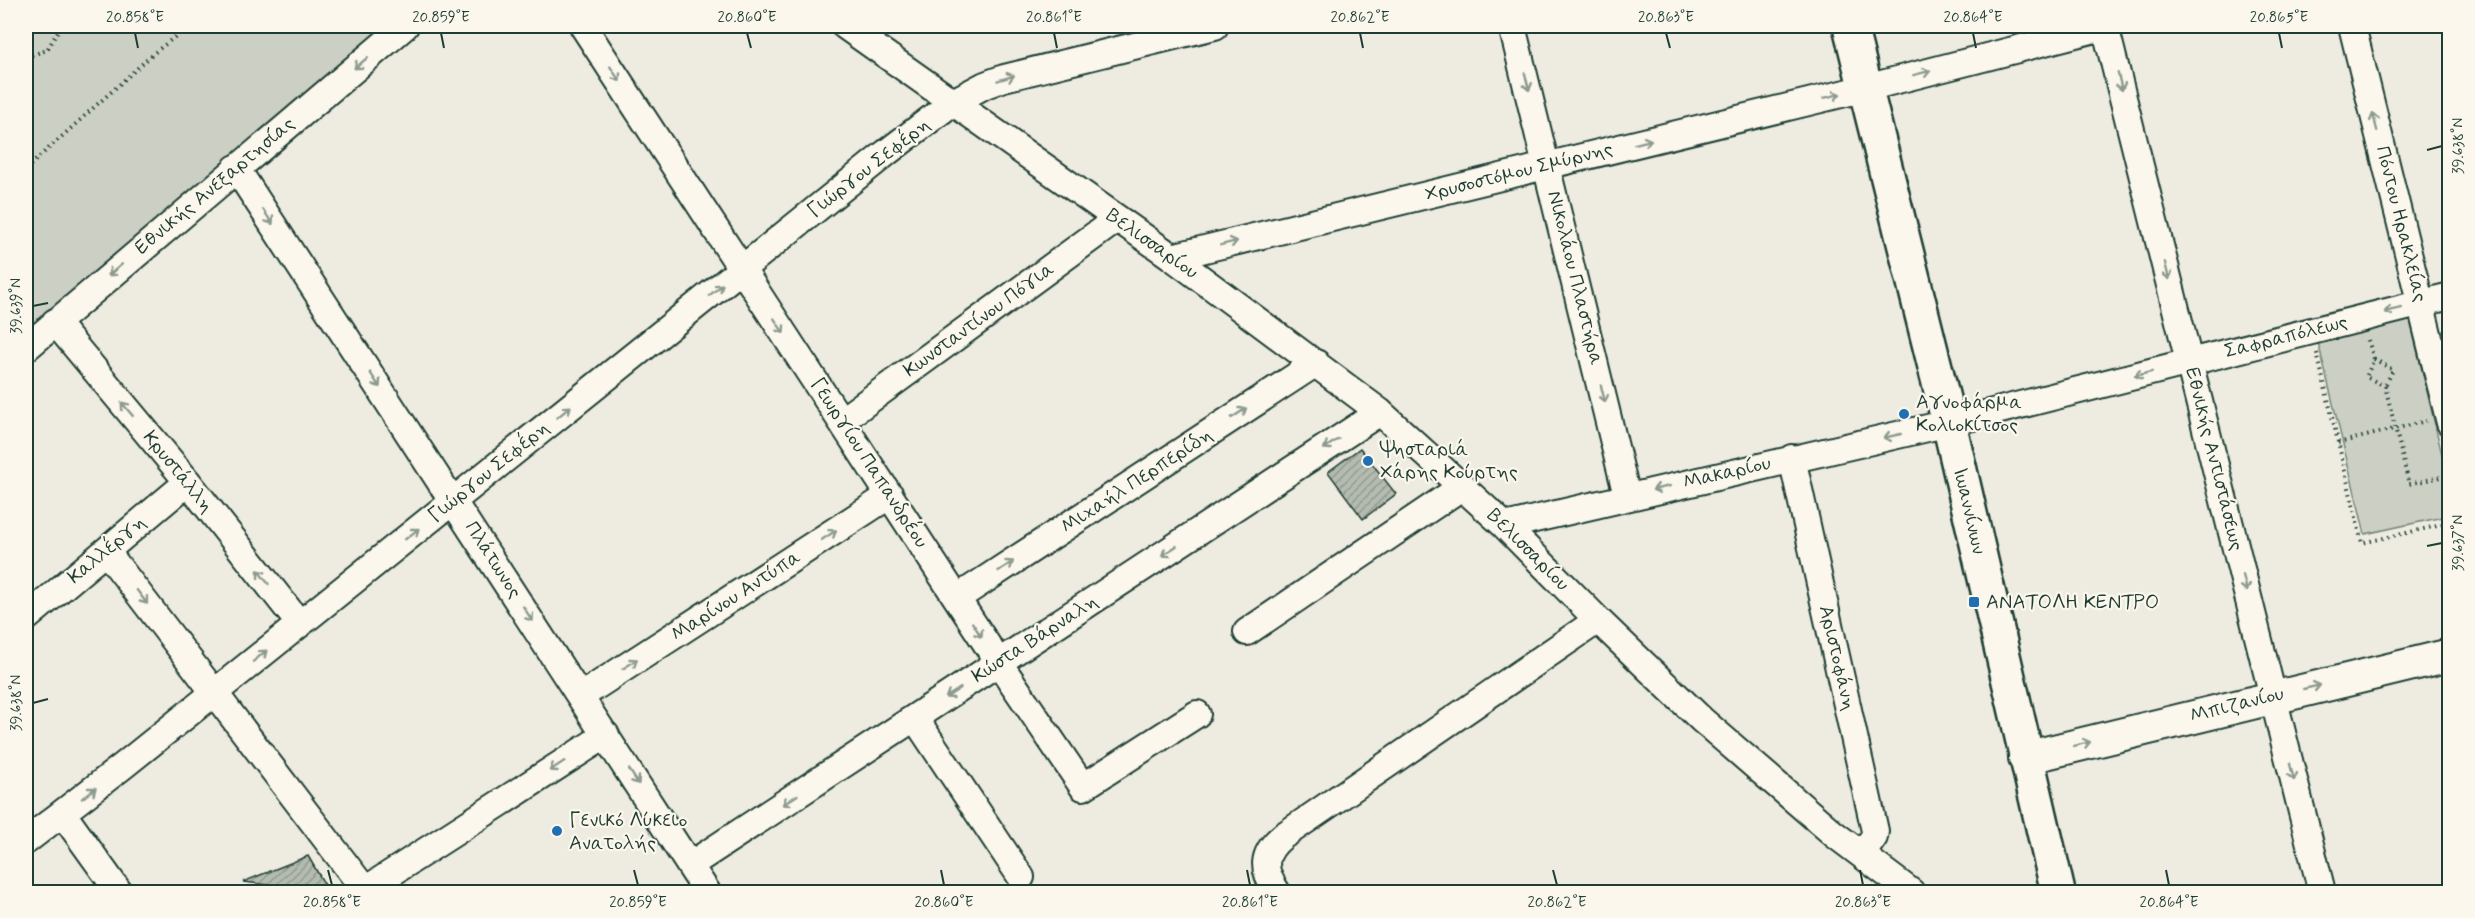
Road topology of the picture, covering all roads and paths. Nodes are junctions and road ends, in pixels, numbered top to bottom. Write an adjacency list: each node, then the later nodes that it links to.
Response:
1 (62, 26): 11 (path)
2 (189, 26): 16 (path)
3 (405, 26): 15 (street, Εθνικής Ανεξαρτησίας, one-way to 15)
4 (583, 26): 19 (street, Γεωργίου Παπανδρέου, one-way to 19)
5 (845, 26): 13 (street, Βελισσαρίου)
6 (1215, 26): 13 (street, Γιώργου Σεφέρη, one-way to 6)
7 (1512, 26): 14 (street, Νικολάου Πλαστήρα, one-way to 14)
8 (1850, 26): 12 (main road, Ιωαννίνων)
9 (2106, 26): 12 (street, Χρυσοστόμου Σμύρνης, one-way to 9); 27 (street, Εθνικής Αντιστάσεως, one-way to 27)
10 (2352, 26): 21 (street, Πόντου Ηρακλείας, one-way to 10)
11 (26, 57)
12 (1866, 88): 14 (street, Χρυσοστόμου Σμύρνης, one-way to 12); 33 (main road, Ιωαννίνων)
13 (953, 102): 17 (street, Βελισσαρίου); 19 (street, Γιώργου Σεφέρη)
14 (1547, 165): 18 (street, Χρυσοστόμου Σμύρνης, one-way to 14); 41 (street, Νικολάου Πλαστήρα, one-way to 41)
15 (236, 168): 23 (street, Εθνικής Ανεξαρτησίας, one-way to 23); 42 (street, Πλάτωνος, one-way to 42)
16 (26, 169)
17 (1117, 219): 18 (street, Βελισσαρίου); 32 (street, Κωνσταντίνου Πόγια)
18 (1172, 257): 28 (street, Βελισσαρίου)
19 (742, 269): 32 (street, Γεωργίου Παπανδρέου, one-way to 32); 42 (street, Γιώργου Σεφέρη, one-way to 19)
20 (2450, 296): 21 (street, Σαφραπόλεως)
21 (2420, 304): 22 (street, Σαφραπόλεως, one-way to 22); 31 (street, Πόντου Ηρακλείας)
22 (2362, 317): 24 (street, Σαφραπόλεως); 26 (path)
23 (55, 322): 25 (street, Εθνικής Ανεξαρτησίας); 38 (street, Κρυστάλλη, one-way to 23)
24 (2312, 330): 27 (street, Σαφραπόλεως); 35 (path)
25 (26, 348)
26 (2374, 359): 29 (path); 29 (path)
27 (2190, 362): 33 (street, Σαφραπόλεως, one-way to 33); 55 (street, Εθνικής Αντιστάσεως, one-way to 55)
28 (1317, 363): 30 (street, Βελισσαρίου); 46 (street, Μιχαήλ Περπερίδη, one-way to 28)
29 (2385, 386): 34 (path)
30 (1380, 412): 39 (street, Βελισσαρίου); 52 (street, Κώστα Βάρναλη, one-way to 52)
31 (2449, 419): 34 (path)
32 (841, 421): 40 (street, Γεωργίου Παπανδρέου)
33 (1949, 423): 36 (street, Μακαρίου, one-way to 36); 59 (main road, Ιωαννίνων)
34 (2395, 428): 35 (path); 37 (path)
35 (2338, 443): 43 (path)
36 (1792, 458): 41 (street, Μακαρίου, one-way to 41); 62 (street, Αριστοφάνη)
37 (2450, 475)
38 (188, 482): 45 (street, Καλλέργη); 49 (street, Κρυστάλλη, one-way to 38)
39 (1464, 486): 44 (street, Βελισσαρίου); 50 (street)
40 (890, 495): 46 (street, Γεωργίου Παπανδρέου); 54 (street, Μαρίνου Αντύπα, one-way to 40)
41 (1627, 496): 44 (street, Μακαρίου)
42 (454, 500): 49 (street, Γιώργου Σεφέρη, one-way to 42); 54 (street, Πλάτωνος, one-way to 54)
43 (2450, 523)
44 (1505, 526): 48 (street, Βελισσαρίου)
45 (106, 551): 47 (street, Καλλέργη); 53 (street, one-way to 53)
46 (957, 598): 52 (street, Γεωργίου Παπανδρέου, one-way to 52)
47 (26, 618)
48 (1598, 620): 62 (street, Βελισσαρίου); 68 (street)
49 (299, 623): 53 (street, Γιώργου Σεφέρη, one-way to 49)
50 (1247, 632)
51 (2450, 654): 55 (street, Μπιζανίου, one-way to 51)
52 (999, 663): 56 (street, Γεωργίου Παπανδρέου); 57 (street, Κώστα Βάρναλη, one-way to 57)
53 (214, 692): 60 (street, Γιώργου Σεφέρη, one-way to 53); 65 (street)
54 (581, 696): 58 (street, Πλάτωνος)
55 (2273, 696): 59 (street, Μπιζανίου, one-way to 55); 71 (street, Εθνικής Αντιστάσεως, one-way to 71)
56 (1197, 714)
57 (915, 718): 63 (street, Κώστα Βάρναλη, one-way to 63); 64 (street)
58 (606, 735): 63 (street, Πλάτωνος, one-way to 63); 65 (street, one-way to 65)
59 (2025, 758): 70 (main road, Ιωαννίνων)
60 (63, 814): 61 (street, Γιώργου Σεφέρη); 66 (street)
61 (26, 841)
62 (1862, 854): 69 (street, Βελισσαρίου)
63 (690, 866): 67 (street, Πλάτωνος)
64 (1021, 877)
65 (363, 891)
66 (119, 892)
67 (707, 892)
68 (1277, 892)
69 (1911, 892)
70 (2058, 892)
71 (2322, 892)

